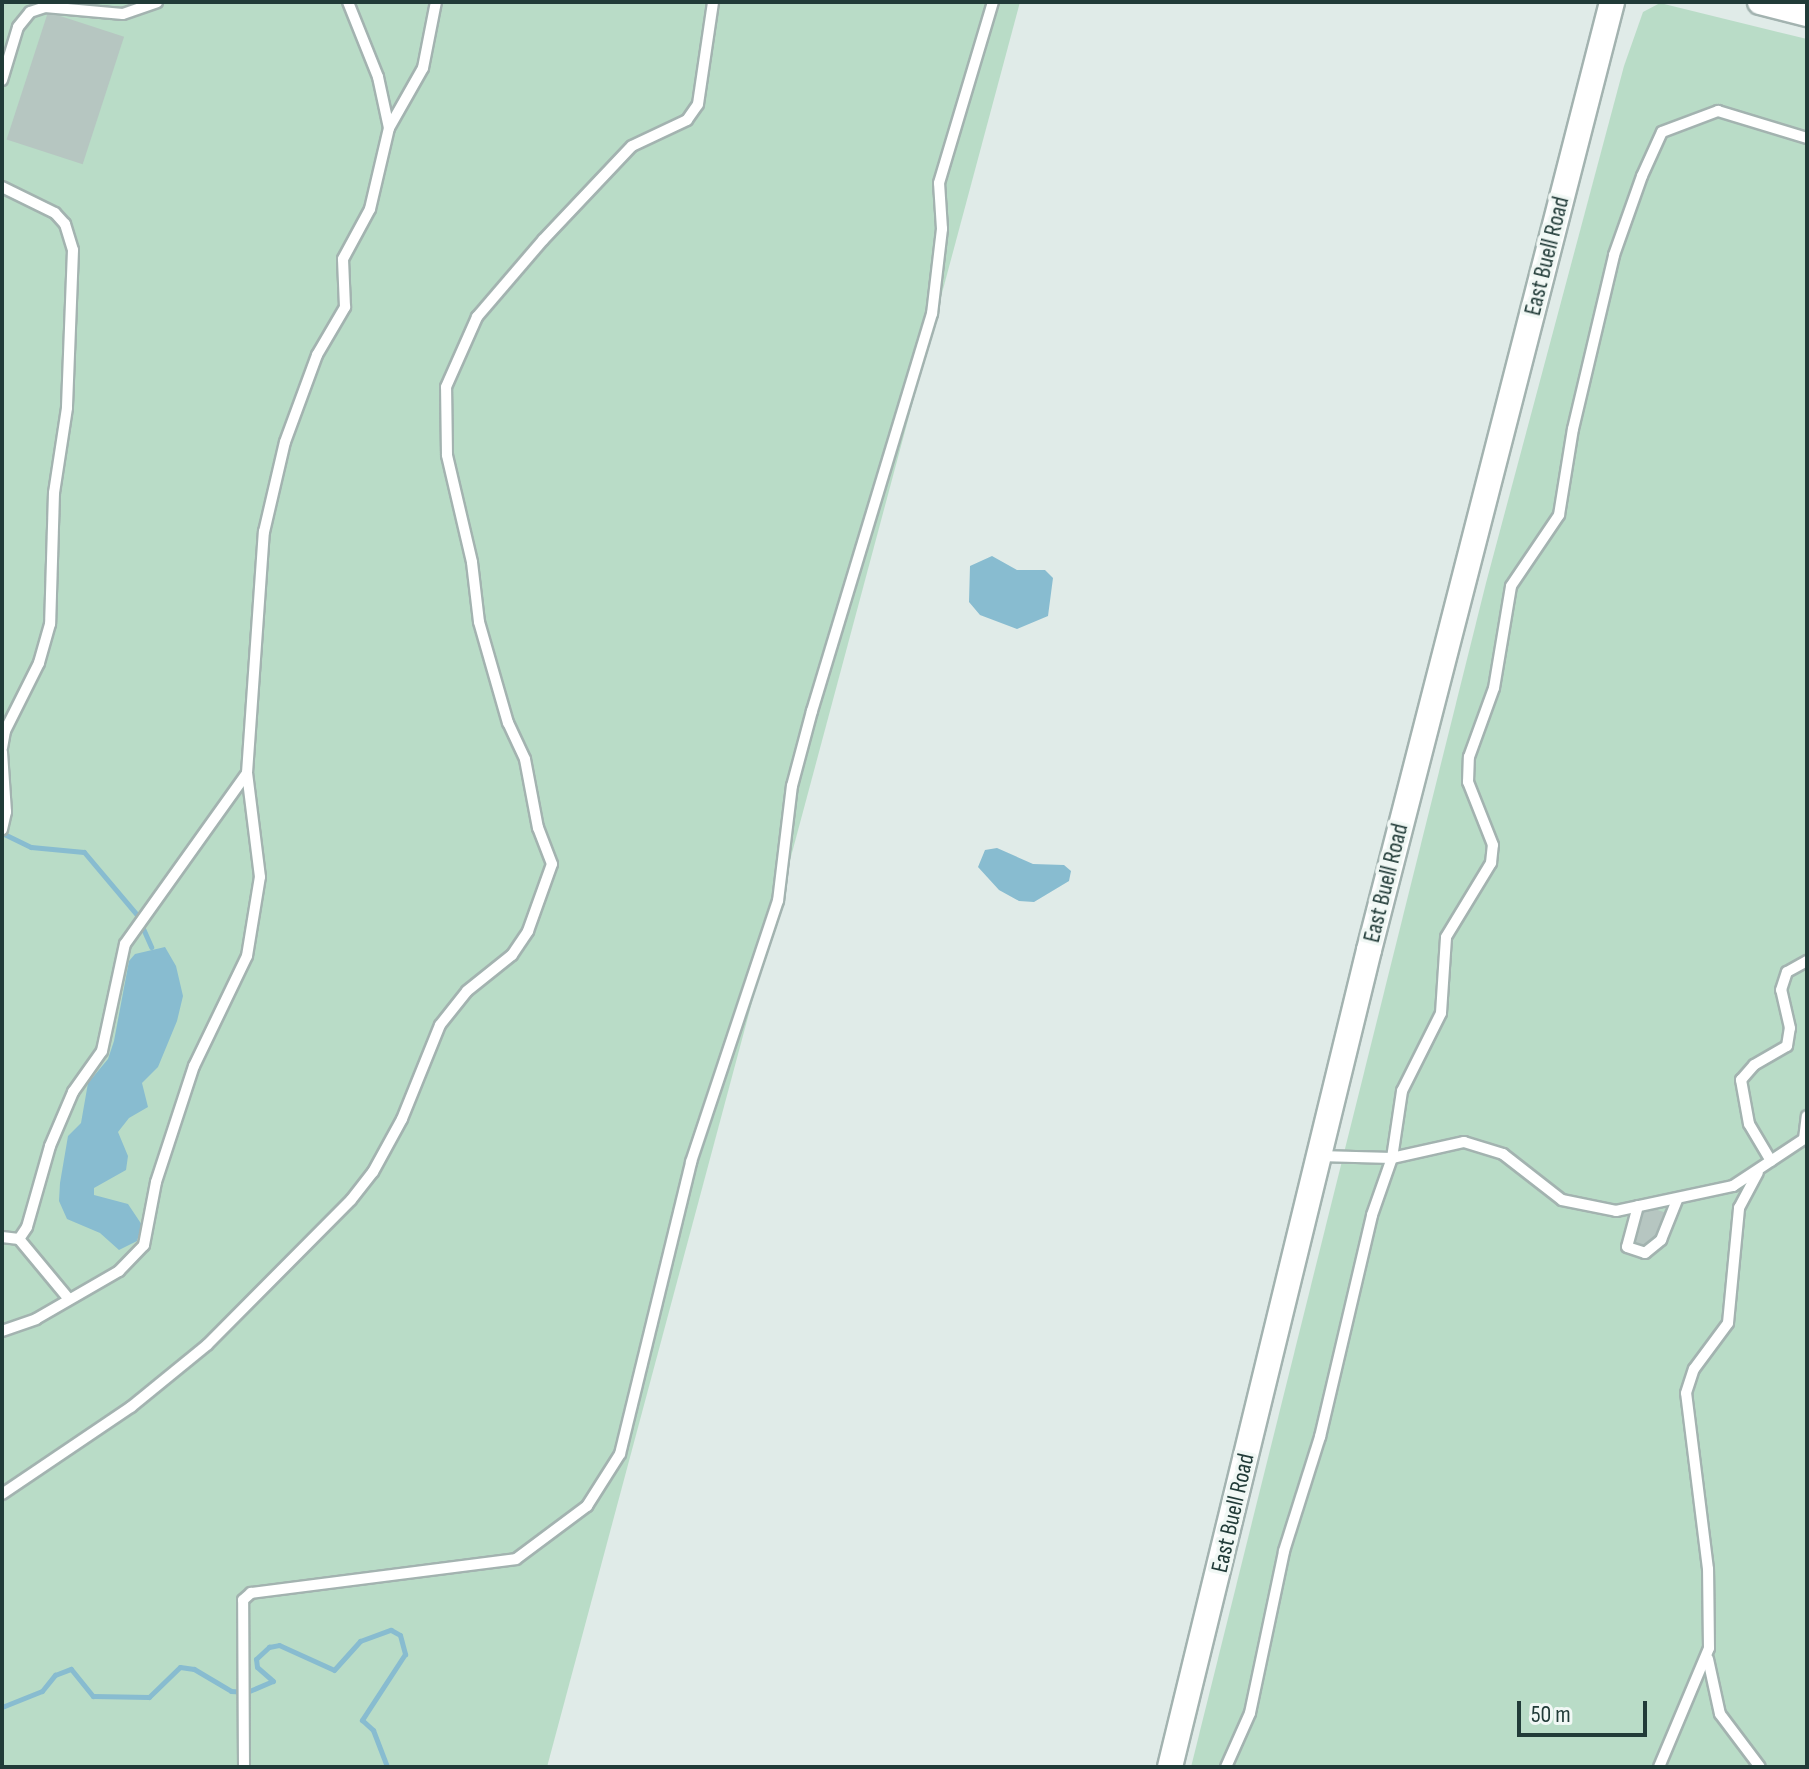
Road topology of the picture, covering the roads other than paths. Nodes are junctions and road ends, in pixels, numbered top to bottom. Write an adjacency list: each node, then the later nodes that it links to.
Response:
1 (157, 2): 9 (lane)
2 (348, 2): 10 (lane)
3 (436, 2): 10 (lane)
4 (713, 2): 29 (lane)
5 (993, 2): 31 (lane)
6 (1612, 2): 19 (street, East Buell Road)
7 (1760, 2): 8 (street)
8 (1807, 14)
9 (2, 80)
10 (389, 128): 14 (lane)
11 (1807, 138): 20 (lane)
12 (2, 187): 13 (lane)
13 (2, 750): 15 (lane)
14 (247, 773): 26 (lane); 27 (lane)
15 (2, 830)
16 (1807, 961): 21 (lane)
17 (1807, 1116): 18 (lane)
18 (1805, 1138): 21 (lane)
19 (1319, 1156): 20 (lane); 32 (street, East Buell Road)
20 (1392, 1158): 24 (lane); 33 (lane)
21 (1771, 1161): 22 (lane)
22 (1758, 1173): 23 (lane); 30 (lane)
23 (1677, 1200): 24 (lane); 24 (lane)
24 (1638, 1206)
25 (2, 1237): 26 (lane)
26 (19, 1239): 27 (lane)
27 (68, 1298): 28 (lane)
28 (2, 1331)
29 (2, 1494)
30 (1708, 1657): 34 (lane); 35 (lane)
31 (244, 1767)
32 (1170, 1767)
33 (1226, 1767)
34 (1659, 1767)
35 (1760, 1767)

